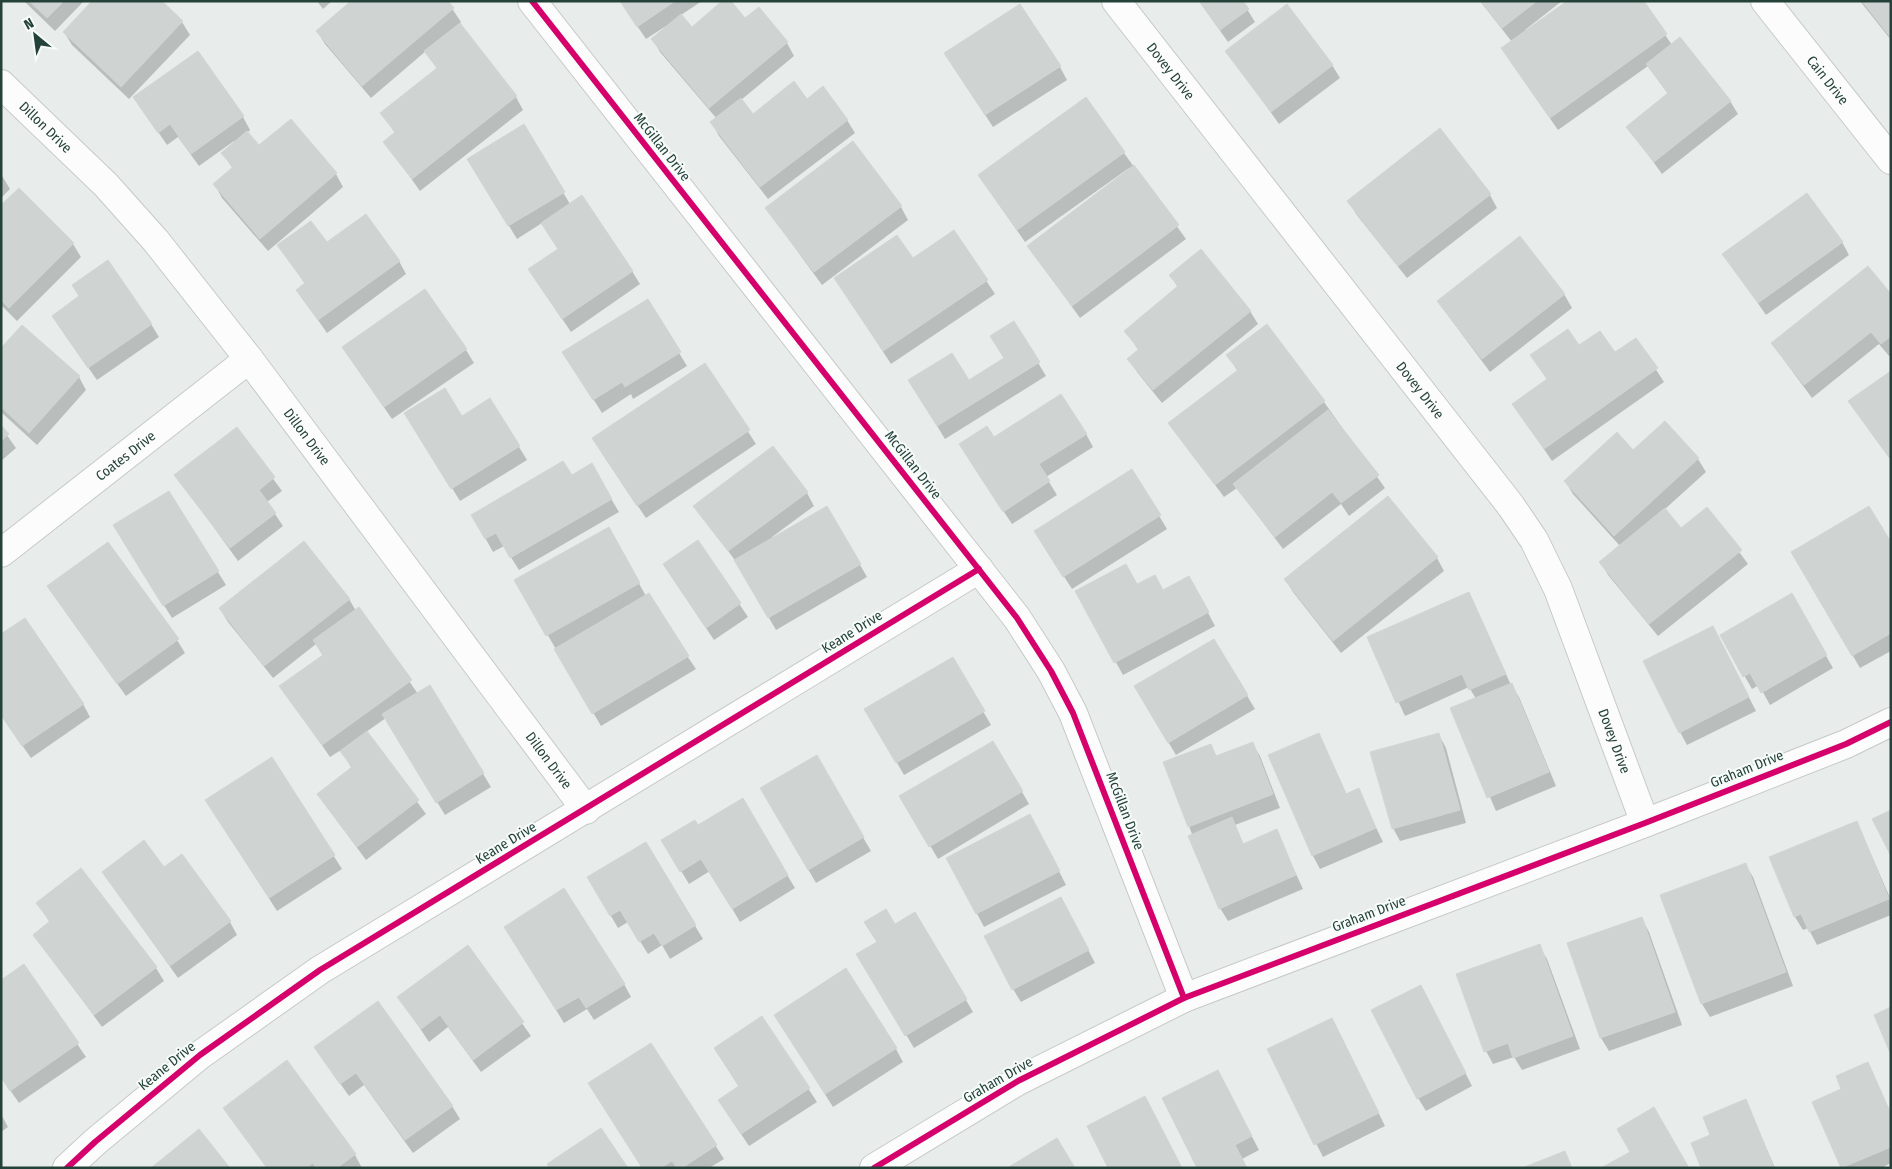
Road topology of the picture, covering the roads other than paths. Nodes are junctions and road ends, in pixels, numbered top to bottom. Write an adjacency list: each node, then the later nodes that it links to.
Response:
1 (532, 1): 8 (street, McGillan Drive)
2 (1116, 1): 11 (street, Dovey Drive)
3 (1765, 1): 5 (street, Cain Drive)
4 (1, 84): 6 (street, Dillon Drive)
5 (1891, 160)
6 (249, 359): 7 (street, Coates Drive); 10 (street, Dillon Drive)
7 (1, 553)
8 (979, 569): 10 (street, Keane Drive); 12 (street, McGillan Drive)
9 (1891, 722): 11 (street, Graham Drive)
10 (586, 810): 13 (street, Keane Drive)
11 (1645, 823): 12 (street, Graham Drive)
12 (1184, 998): 14 (street, Graham Drive)
13 (67, 1168)
14 (874, 1168)

